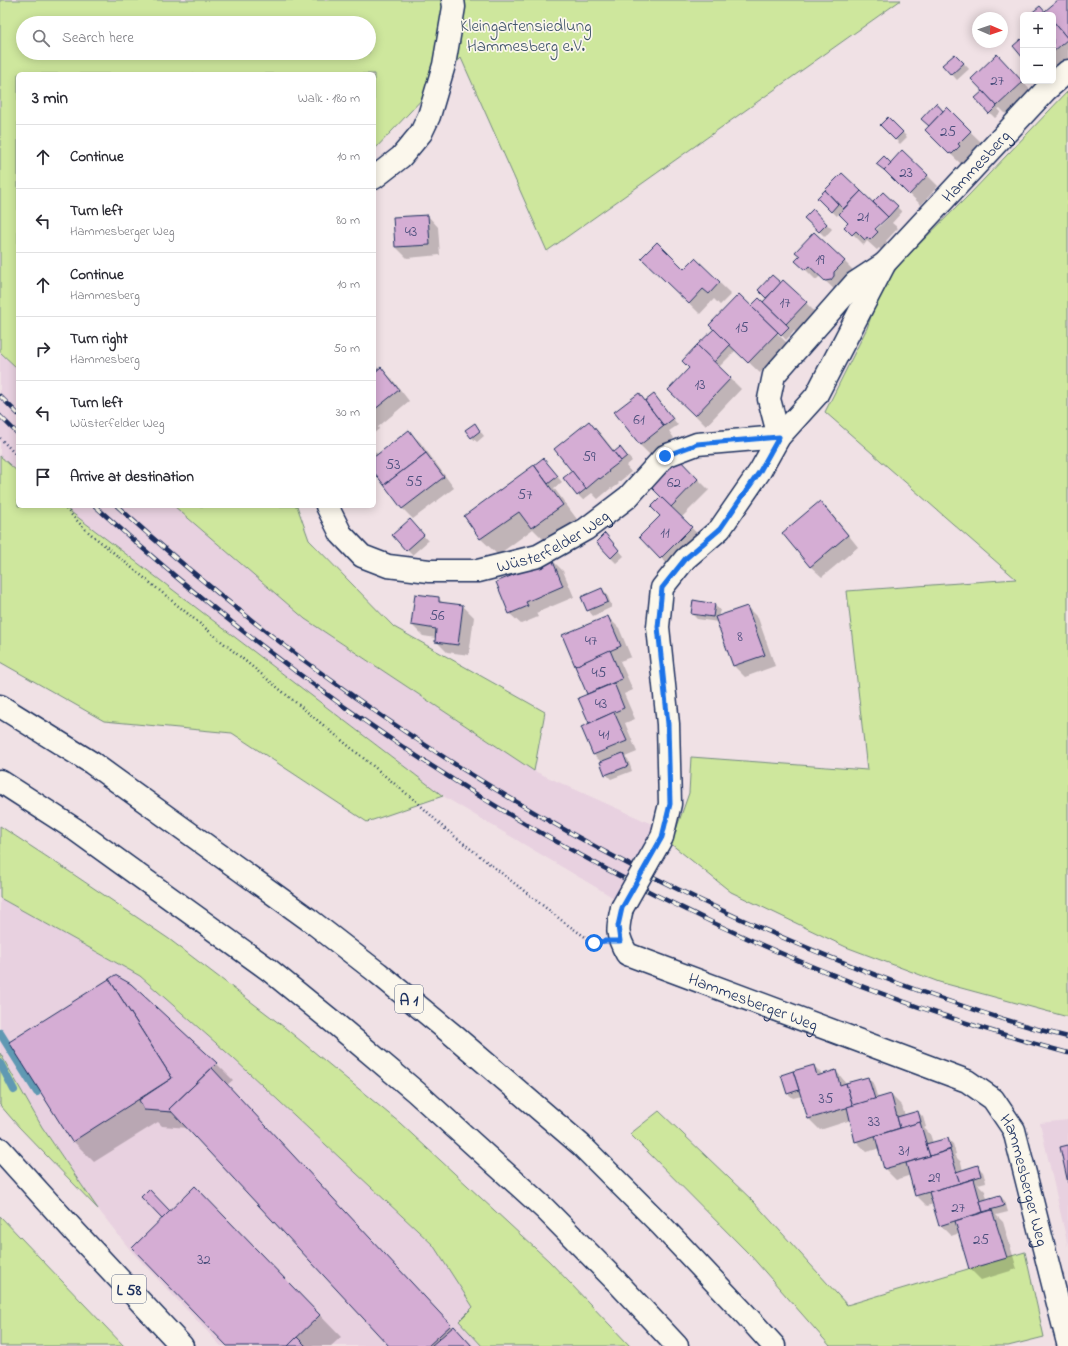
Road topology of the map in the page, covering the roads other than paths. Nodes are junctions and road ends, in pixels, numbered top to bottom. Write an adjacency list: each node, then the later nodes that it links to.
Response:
1 (453, 0): 3 (main road)
2 (1068, 71): 4 (main road, Hammesberg)
3 (376, 176)
4 (886, 263): 5 (main road, Hammesberg); 5 (main road, Hammesberg)
5 (779, 437): 6 (main road, Wüsterfelder Weg); 9 (main road, Hammesberg, bridge)
6 (328, 508)
7 (0, 706): 15 (main road, A 1)
8 (0, 781): 14 (main road)
9 (620, 941): 11 (main road, Hammesberger Weg)
10 (0, 1149): 13 (main road, L 58)
11 (1063, 1303): 12 (main road, Hammesberger Weg)
12 (1068, 1343)
13 (182, 1346)
14 (677, 1346)
15 (774, 1346)

